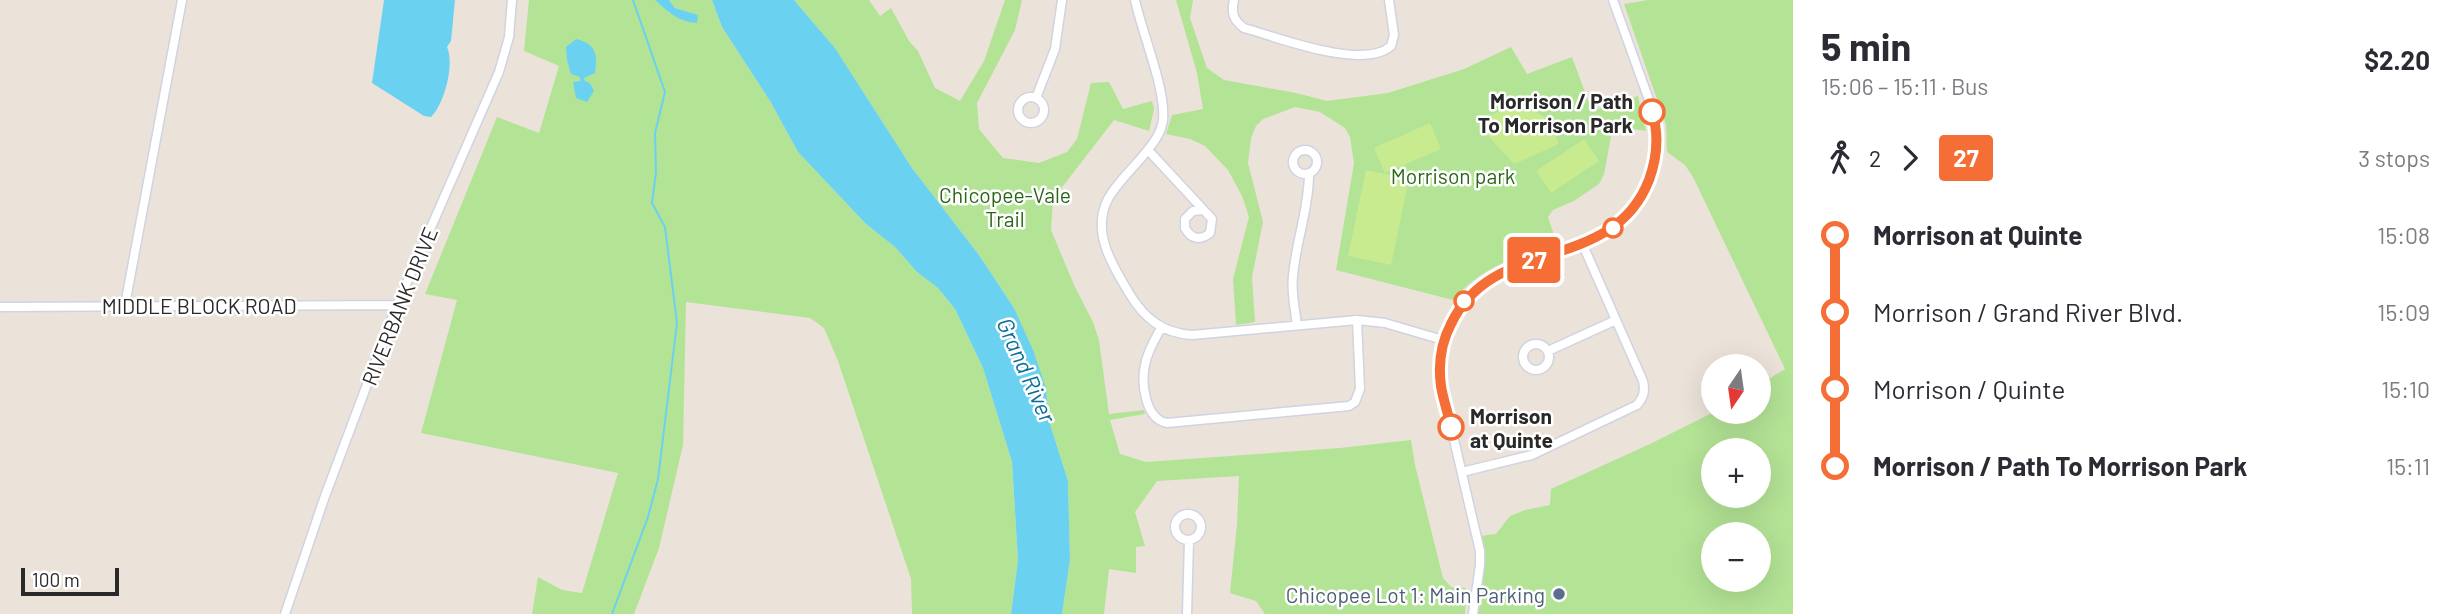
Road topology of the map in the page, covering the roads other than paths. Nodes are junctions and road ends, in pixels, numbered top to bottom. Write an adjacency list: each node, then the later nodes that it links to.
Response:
1 (182, 0): 13 (street)
2 (512, 0): 14 (street, RIVERBANK DRIVE)
3 (1062, 0): 8 (street)
4 (1135, 0): 9 (street)
5 (1234, 0): 6 (street)
6 (1389, 0)
7 (1613, 0): 12 (street)
8 (1036, 98)
9 (1148, 150): 11 (street); 19 (street)
10 (1309, 173): 18 (street)
11 (1203, 210)
12 (1581, 243): 17 (street); 20 (street)
13 (125, 305): 14 (street, MIDDLE BLOCK ROAD); 15 (street, MIDDLE BLOCK ROAD)
14 (397, 306): 24 (street, RIVERBANK DRIVE)
15 (0, 307)
16 (1357, 320): 18 (street); 19 (street); 20 (street)
17 (1616, 320): 21 (street); 22 (street)
18 (1297, 325): 19 (street)
19 (1161, 328)
20 (1443, 340): 22 (street)
21 (1548, 351)
22 (1462, 472): 26 (street)
23 (1189, 540): 25 (street)
24 (285, 614)
25 (1187, 614)
26 (1473, 614)

